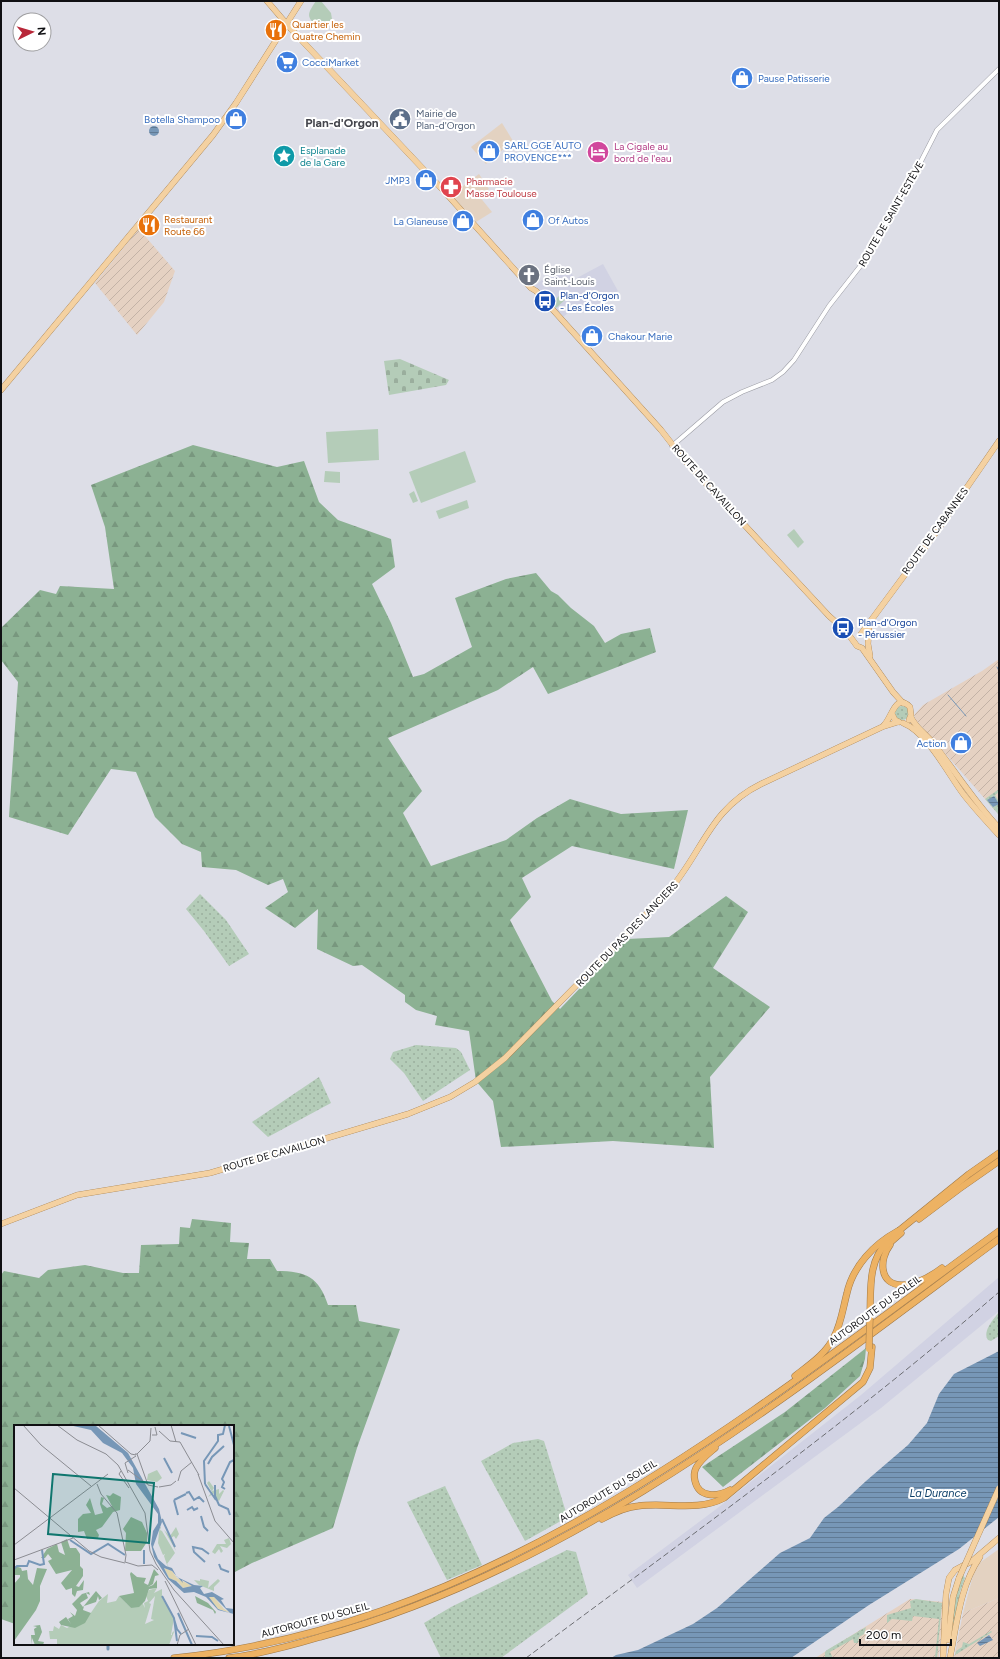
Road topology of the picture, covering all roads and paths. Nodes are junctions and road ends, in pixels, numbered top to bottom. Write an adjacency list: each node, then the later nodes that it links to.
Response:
1 (267, 1): 3 (main road, ROUTE DE CAVAILLON)
2 (301, 1): 3 (main road)
3 (287, 23): 5 (main road); 7 (main road, ROUTE DE CAVAILLON)
4 (999, 69): 7 (street, ROUTE DE SAINT-ESTÈVE)
5 (1, 390)
6 (999, 441): 8 (main road, ROUTE DE CABANNES)
7 (672, 446): 9 (main road, ROUTE DE CAVAILLON)
8 (870, 620): 10 (main road, ROUTE DE CABANNES); 11 (main road, ROUTE DE CABANNES)
9 (846, 631): 10 (main road, ROUTE DE CAVAILLON); 12 (main road, ROUTE DE CAVAILLON)
10 (859, 634): 11 (main road); 12 (main road)
11 (868, 636): 13 (main road)
12 (855, 642): 14 (main road)
13 (868, 644): 14 (main road); 15 (main road)
14 (862, 648): 15 (main road)
15 (871, 660): 16 (main road)
16 (893, 692): 17 (main road); 18 (main road)
17 (903, 703): 18 (main road); 20 (main road)
18 (896, 705): 19 (main road)
19 (892, 714): 21 (main road); 22 (main road, ROUTE DU PAS DES LANCIERS)
20 (911, 717): 21 (main road); 23 (main road)
21 (901, 722): 22 (main road, ROUTE DU PAS DES LANCIERS); 24 (main road)
22 (882, 727): 25 (main road, ROUTE DU PAS DES LANCIERS)
23 (999, 828)
24 (999, 835)
25 (526, 1038): 28 (main road, ROUTE DE CAVAILLON)
26 (999, 1153): 30 (highway)
27 (999, 1161): 29 (highway)
28 (1, 1224)
29 (907, 1228): 32 (highway); 34 (highway)
30 (898, 1231): 34 (highway); 36 (highway)
31 (999, 1231): 32 (highway, AUTOROUTE DU SOLEIL)
32 (993, 1235): 36 (highway, AUTOROUTE DU SOLEIL)
33 (999, 1240): 37 (highway, AUTOROUTE DU SOLEIL)
34 (871, 1313): 35 (highway, bridge)
35 (871, 1348): 37 (highway); 40 (highway)
36 (715, 1435): 42 (highway, AUTOROUTE DU SOLEIL)
37 (727, 1436): 40 (highway, AUTOROUTE DU SOLEIL)
38 (999, 1488): 44 (main road, bridge)
39 (999, 1538): 41 (main road)
40 (558, 1540): 43 (highway, AUTOROUTE DU SOLEIL)
41 (991, 1544): 44 (main road); 45 (main road)
42 (174, 1658)
43 (229, 1658)
44 (944, 1658)
45 (950, 1658)

